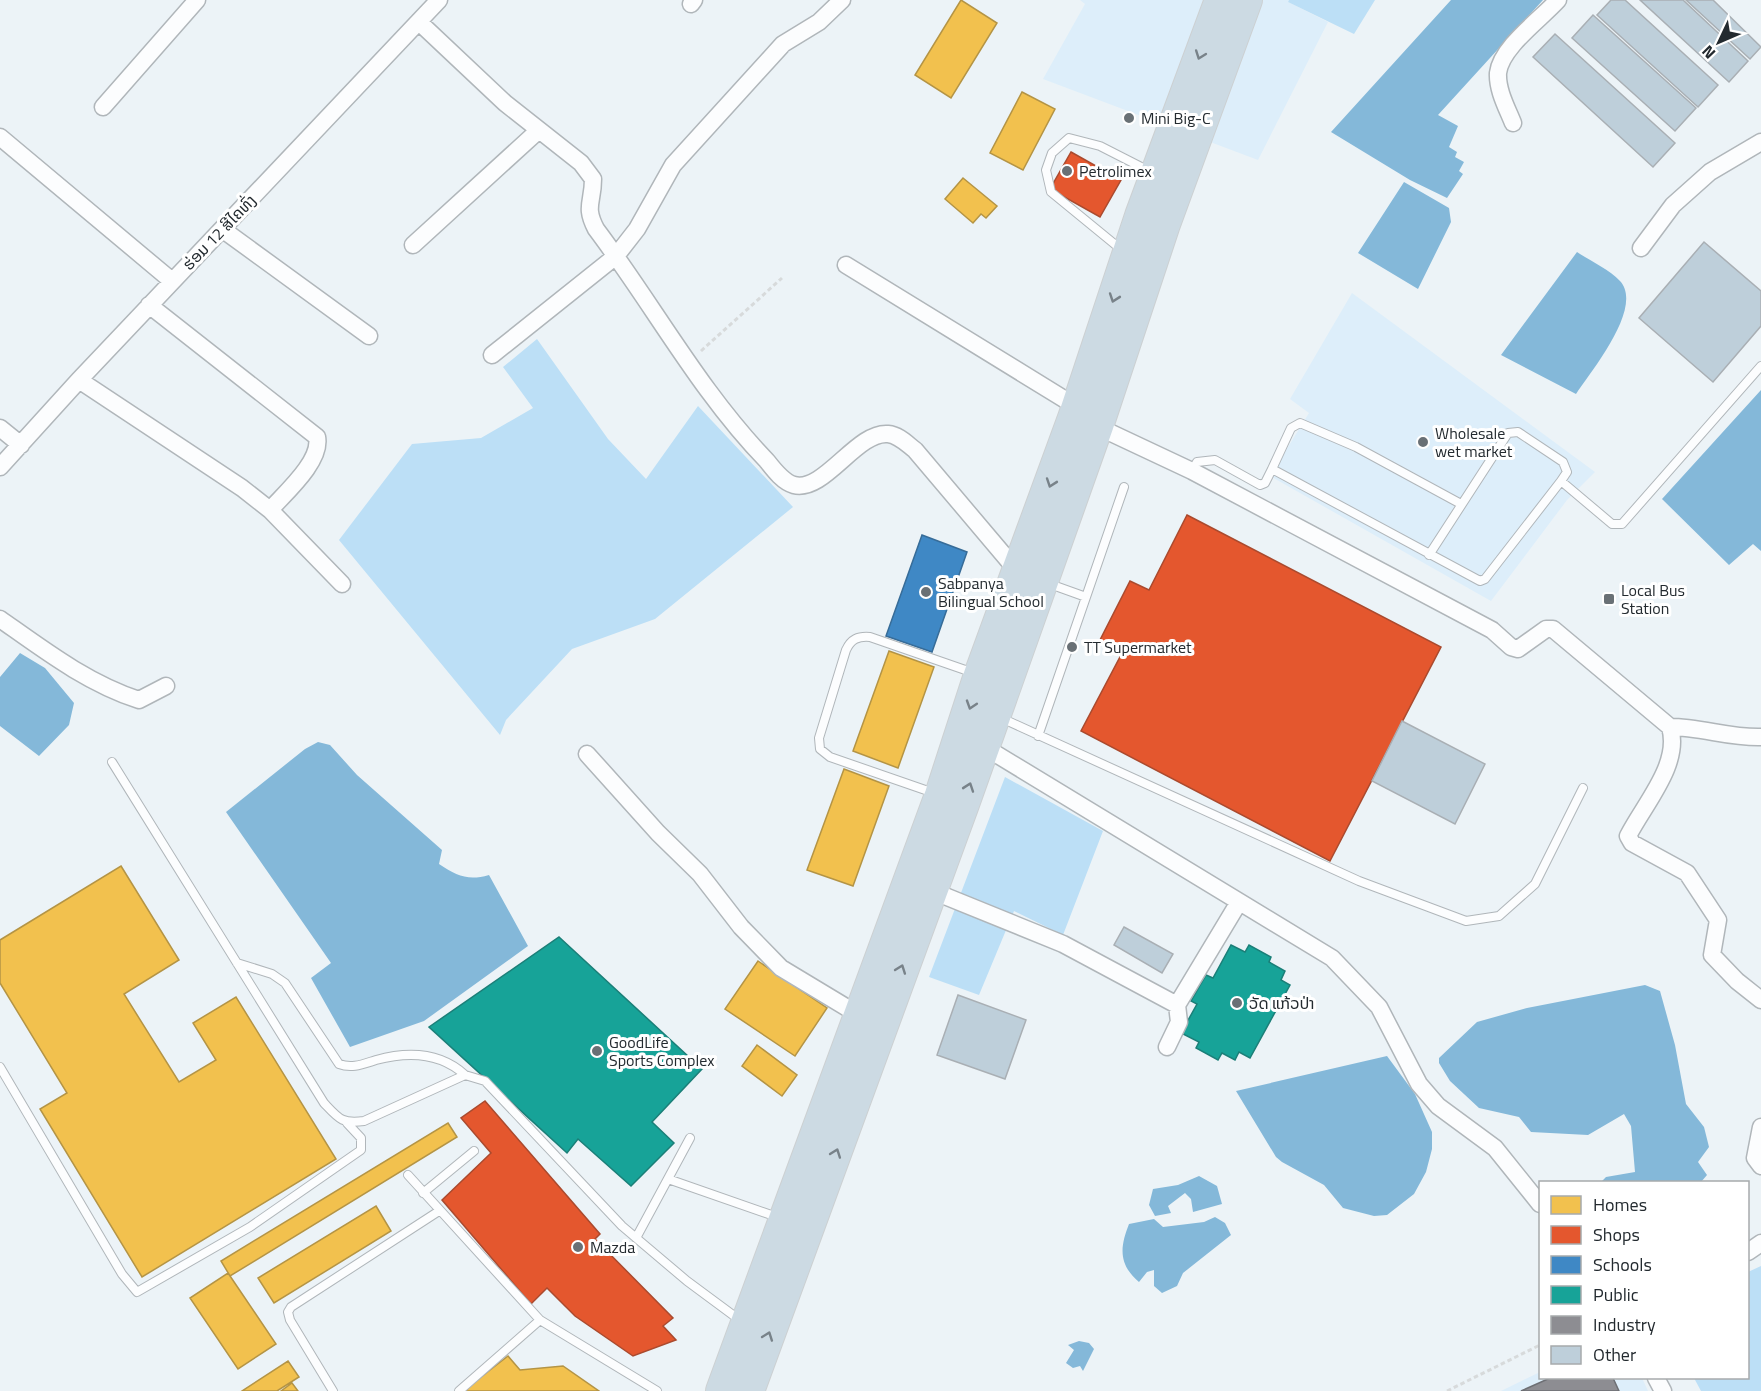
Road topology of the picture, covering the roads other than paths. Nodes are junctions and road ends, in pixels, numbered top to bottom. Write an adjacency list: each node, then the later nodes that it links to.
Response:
1 (197, 0): 7 (street)
2 (440, 0): 6 (street, ຮ່ອມ 12 ສີໄຄທົ່ງ)
3 (842, 0): 17 (street)
4 (1558, 0): 8 (street)
5 (1224, 1): 12 (highway, one-way to 12); 25 (highway)
6 (419, 22): 9 (street); 13 (street, ຮ່ອມ 12 ສີໄຄທົ່ງ)
7 (103, 107)
8 (1513, 123)
9 (538, 130): 14 (street); 17 (street)
10 (0, 137): 19 (street)
11 (1761, 142): 15 (street)
12 (1156, 174): 16 (highway); 16 (lane)
13 (222, 229): 19 (street, ຮ່ອມ 12 ສີໄຄທົ່ງ); 21 (street)
14 (413, 245)
15 (1641, 248)
16 (1128, 255): 25 (highway, one-way to 25)
17 (616, 256): 22 (street); 36 (street)
18 (846, 265): 25 (street)
19 (172, 281): 20 (street, ຮ່ອມ 12 ສີໄຄທົ່ງ)
20 (149, 305): 24 (street, ຮ່ອມ 12 ສີໄຄທົ່ງ); 34 (street)
21 (369, 336)
22 (492, 355)
23 (1761, 366): 31 (lane)
24 (79, 380): 27 (street, ຮ່ອມ 12 ສີໄຄທົ່ງ); 34 (street)
25 (1083, 417): 30 (street); 36 (highway)
26 (0, 428): 27 (street)
27 (21, 445): 28 (street, ຮ່ອມ 12 ສີໄຄທົ່ງ)
28 (0, 466)
29 (1272, 469): 30 (lane); 33 (lane); 35 (lane)
30 (1192, 471): 43 (street)
31 (1561, 481): 33 (lane); 35 (lane)
32 (1124, 487): 38 (lane)
33 (1461, 504): 35 (lane)
34 (270, 510): 37 (street)
35 (1429, 555)
36 (1031, 577): 38 (lane); 40 (highway); 42 (highway)
37 (342, 584)
38 (1086, 597): 44 (lane)
39 (0, 619): 41 (street)
40 (980, 675): 50 (highway, one-way to 50); 50 (lane)
41 (166, 686)
42 (993, 714): 44 (lane); 46 (highway)
43 (1670, 726): 45 (street); 54 (street)
44 (1038, 736): 49 (lane)
45 (1761, 737)
46 (983, 746): 51 (highway, one-way to 46); 52 (street)
47 (587, 754): 56 (street)
48 (112, 762): 53 (lane)
49 (1582, 788)
50 (941, 795): 56 (highway)
51 (930, 890): 55 (street); 78 (highway, one-way to 51)
52 (1239, 902): 55 (street); 68 (street)
53 (237, 963): 59 (lane); 60 (lane)
54 (1761, 1000)
55 (1177, 1005): 57 (street)
56 (859, 1015): 70 (highway)
57 (1167, 1047)
58 (0, 1067): 60 (lane)
59 (465, 1076): 60 (lane); 71 (lane)
60 (347, 1123)
61 (1761, 1127): 64 (street)
62 (690, 1138): 66 (lane)
63 (474, 1151): 67 (lane)
64 (1761, 1166)
65 (408, 1175): 67 (lane)
66 (668, 1179): 70 (lane); 71 (lane)
67 (423, 1193): 69 (lane)
68 (1539, 1203)
69 (439, 1210): 72 (lane); 74 (lane)
70 (786, 1220): 73 (highway)
71 (636, 1238): 73 (lane)
72 (540, 1320): 75 (lane); 76 (lane)
73 (746, 1325): 77 (highway)
74 (333, 1391)
75 (459, 1391)
76 (657, 1391)
77 (722, 1391)
78 (748, 1391)

